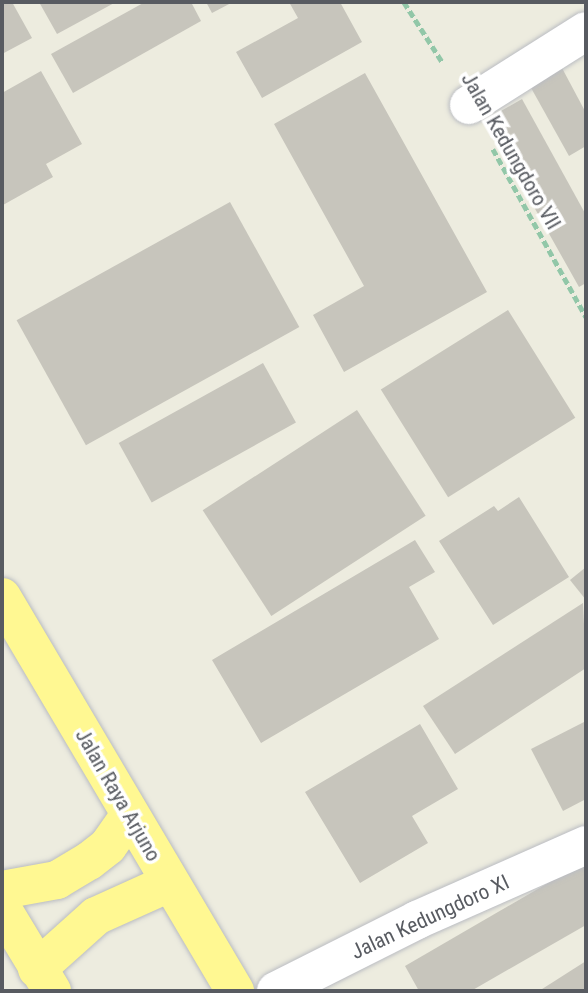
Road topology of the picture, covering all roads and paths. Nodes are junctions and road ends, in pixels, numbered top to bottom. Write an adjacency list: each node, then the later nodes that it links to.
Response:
1 (404, 2): 3 (path, Jalan Kedungdoro VII)
2 (586, 31): 3 (street)
3 (469, 105): 4 (path, Jalan Kedungdoro VII)
4 (586, 317)
5 (2, 597): 6 (highway, Jalan Raya Arjuno)
6 (130, 815): 8 (highway, Jalan Raya Arjuno); 9 (highway)
7 (586, 845): 13 (street, Jalan Kedungdoro XI)
8 (169, 883): 11 (highway); 12 (highway, Jalan Raya Arjuno)
9 (2, 890)
10 (2, 908): 11 (highway)
11 (44, 980)
12 (235, 991)
13 (276, 991)

